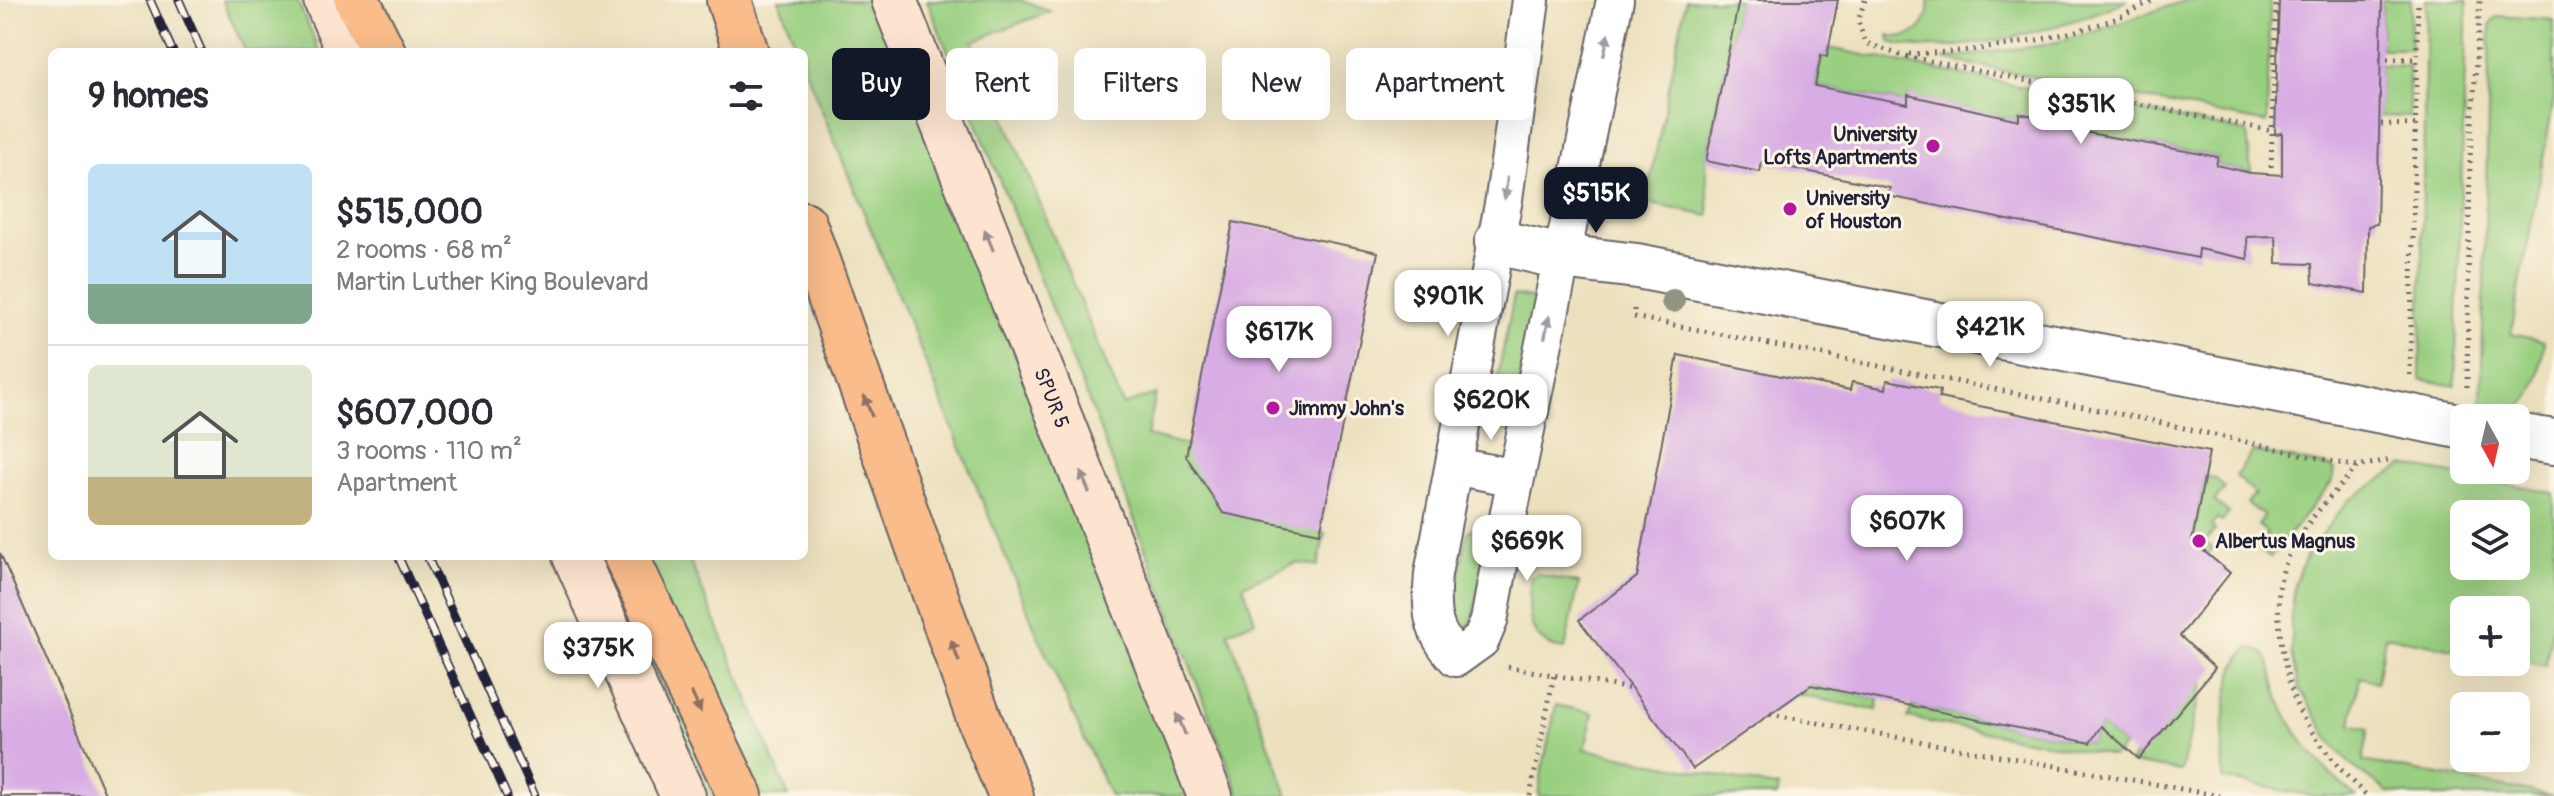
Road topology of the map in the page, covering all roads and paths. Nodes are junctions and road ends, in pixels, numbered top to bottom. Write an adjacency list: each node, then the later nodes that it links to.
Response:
1 (326, 0): 12 (main road)
2 (357, 0): 13 (highway)
3 (729, 0): 14 (highway)
4 (894, 0): 44 (main road, SPUR 5, one-way to 4)
5 (1531, 0): 23 (street, one-way to 23)
6 (1615, 0): 24 (street, one-way to 6)
7 (1865, 0): 15 (path)
8 (2154, 0): 15 (path)
9 (2276, 0): 20 (path)
10 (2418, 0): 17 (path)
11 (2480, 0): 27 (path)
12 (347, 48)
13 (381, 48)
14 (745, 48)
15 (1900, 55): 20 (path)
16 (2379, 59): 17 (path)
17 (2418, 59): 19 (path)
18 (2381, 124): 19 (path)
19 (2417, 125): 26 (path)
20 (2272, 131): 21 (path)
21 (2271, 167)
22 (808, 235): 43 (highway, one-way to 22)
23 (1497, 242): 24 (street); 31 (street)
24 (1561, 257): 28 (street); 34 (street, one-way to 24)
25 (1634, 302): 33 (path)
26 (2410, 384)
27 (2466, 404)
28 (2450, 409)
29 (2530, 438): 30 (street)
30 (2554, 442)
31 (1457, 456): 34 (street); 37 (street)
32 (2403, 457): 33 (path)
33 (2357, 467): 47 (path)
34 (1518, 468): 37 (street)
35 (577, 560): 41 (main road)
36 (628, 560): 42 (highway, one-way to 42)
37 (1456, 658): 38 (path)
38 (1554, 675): 39 (path); 45 (path)
39 (1632, 689)
40 (1770, 714): 46 (path)
41 (683, 796)
42 (740, 796)
43 (1011, 796)
44 (1210, 796)
45 (1530, 796)
46 (2220, 796)
47 (2368, 796)

